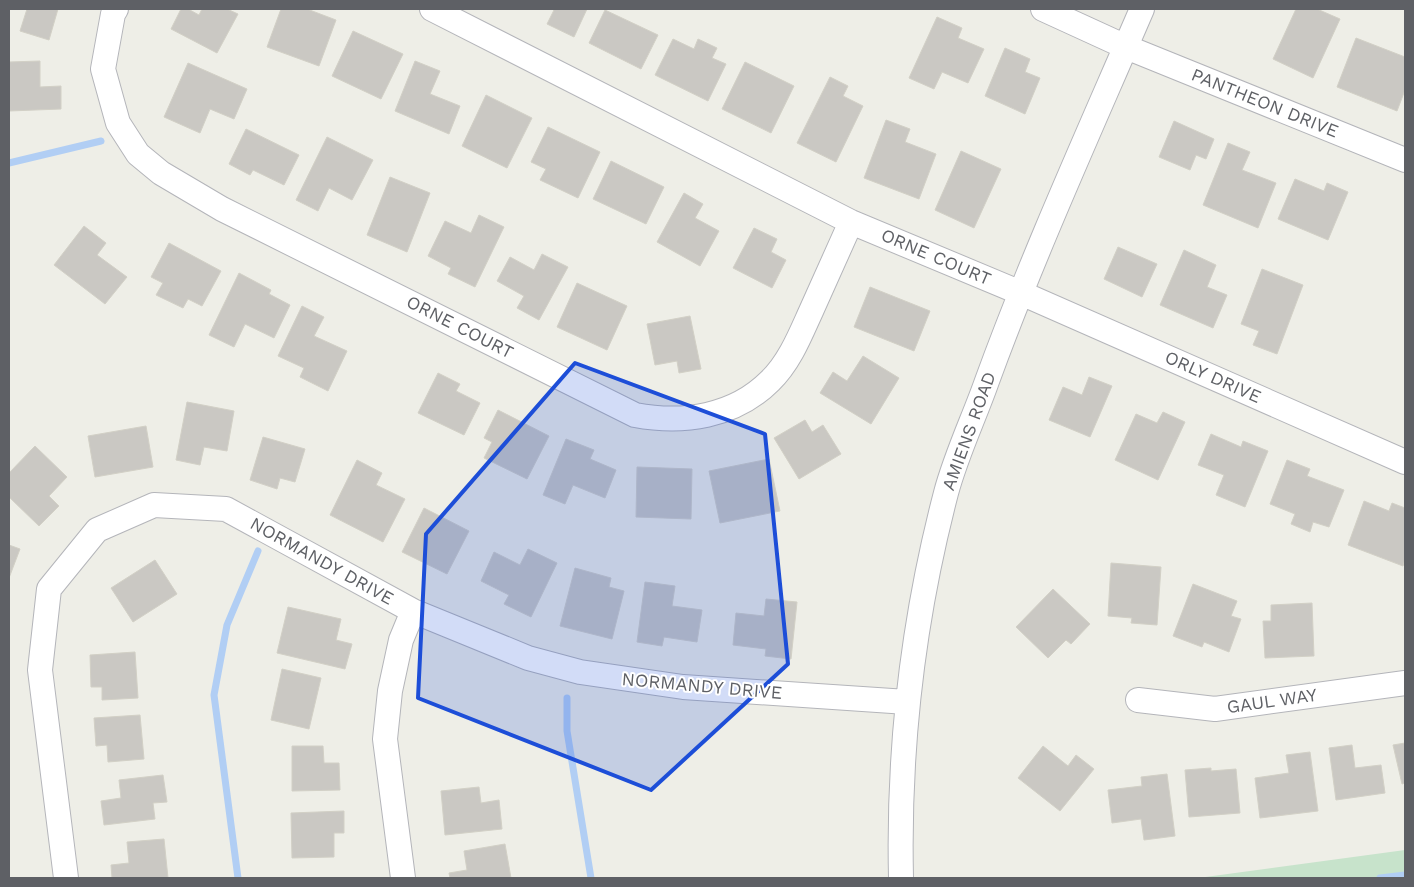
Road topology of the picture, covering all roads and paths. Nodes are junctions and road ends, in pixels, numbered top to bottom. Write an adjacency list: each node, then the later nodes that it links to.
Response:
1 (116, 9): 7 (street, ORNE COURT)
2 (432, 9): 7 (street, ORNE COURT)
3 (1043, 9): 5 (street, PANTHEON DRIVE)
4 (1142, 9): 5 (street, AMIENS ROAD)
5 (1126, 47): 6 (street, PANTHEON DRIVE); 8 (street, AMIENS ROAD)
6 (1405, 160)
7 (851, 222): 8 (street, ORNE COURT)
8 (1021, 293): 9 (street, ORLY DRIVE); 13 (street, AMIENS ROAD)
9 (1405, 462)
10 (413, 611): 13 (street, NORMANDY DRIVE); 14 (street, NORMANDY DRIVE); 15 (street)
11 (1405, 683): 12 (street, GAUL WAY)
12 (1138, 700)
13 (907, 702): 16 (street, AMIENS ROAD)
14 (66, 878)
15 (403, 878)
16 (901, 878)

